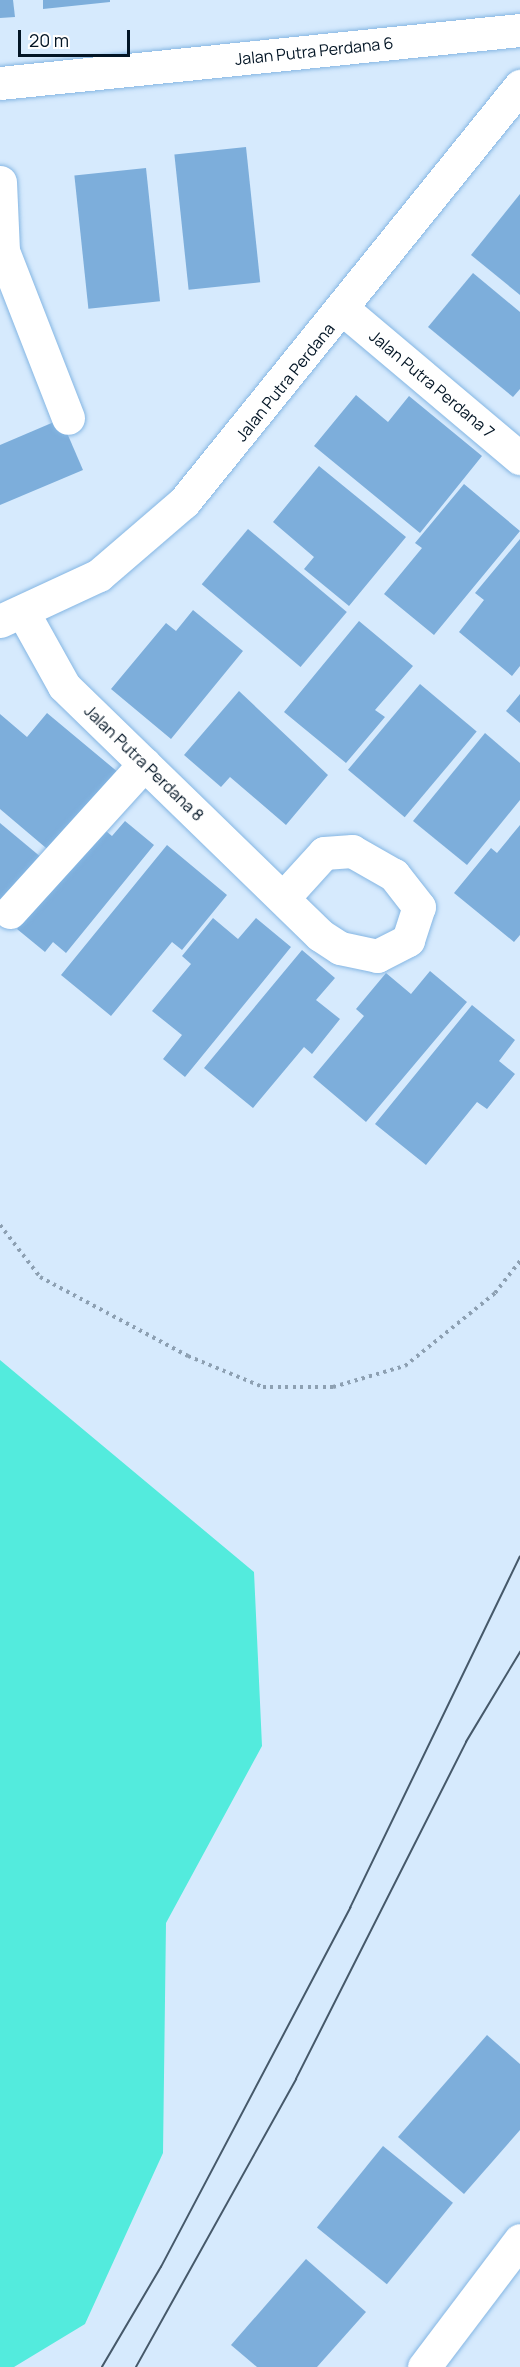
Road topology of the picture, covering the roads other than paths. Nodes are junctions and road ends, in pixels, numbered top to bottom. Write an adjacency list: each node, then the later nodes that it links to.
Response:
1 (520, 30): 2 (street, Jalan Putra Perdana 6)
2 (0, 83)
3 (520, 86): 5 (street, Jalan Putra Perdana)
4 (0, 182): 6 (street)
5 (344, 310): 7 (street, Jalan Putra Perdana 7); 8 (street, Jalan Putra Perdana)
6 (68, 418)
7 (520, 458)
8 (12, 617): 9 (street, Jalan Putra Perdana 8)
9 (144, 764): 10 (street, Jalan Putra Perdana 8); 11 (street)
10 (283, 897)
11 (10, 912)
12 (520, 2240): 13 (street)
13 (424, 2367)

